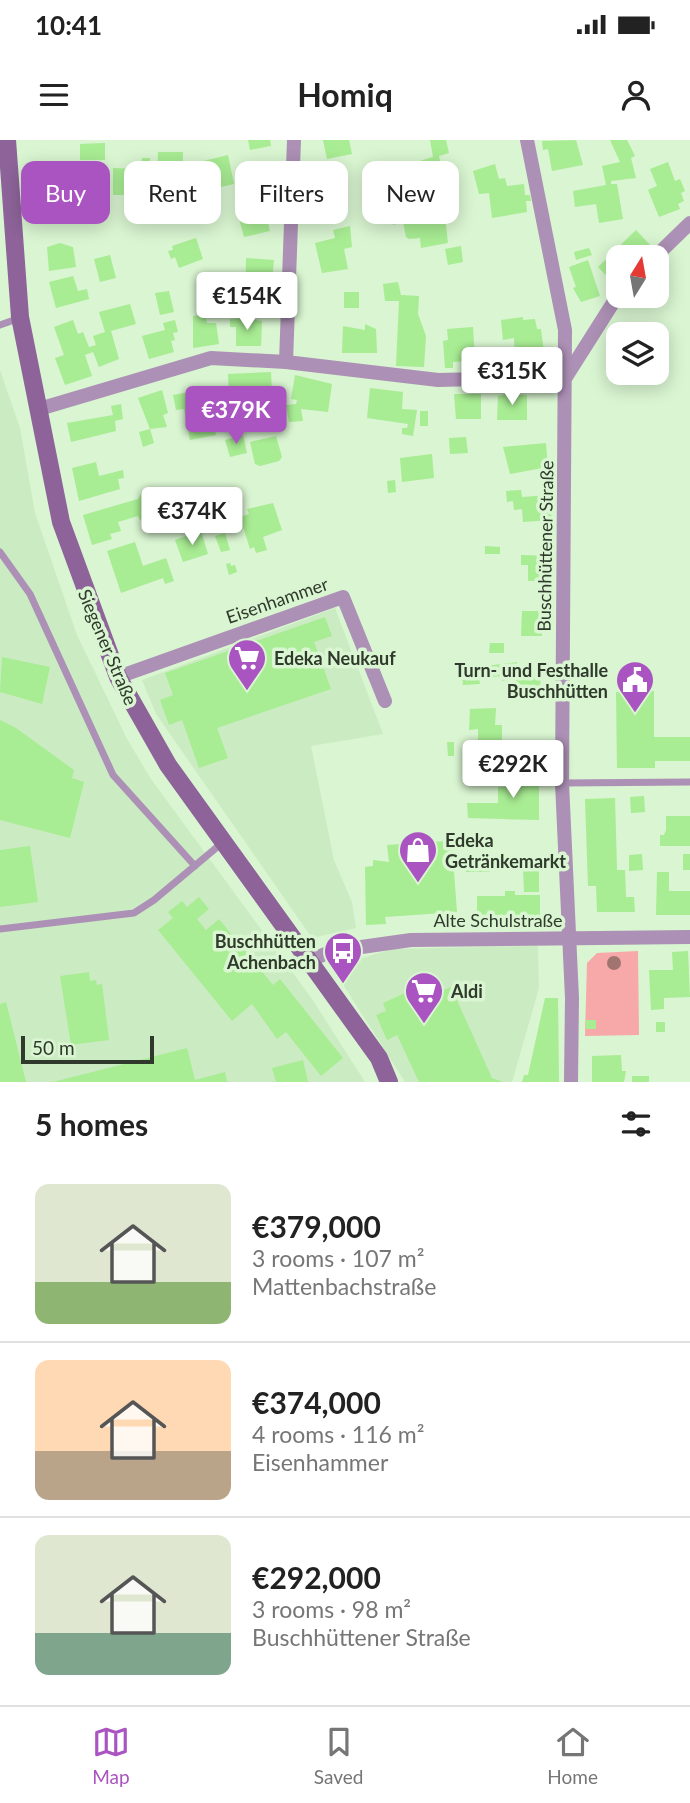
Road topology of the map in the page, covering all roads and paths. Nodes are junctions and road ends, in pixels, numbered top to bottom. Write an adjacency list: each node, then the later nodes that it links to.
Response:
1 (7, 140): 7 (main road, Siegener Straße)
2 (294, 140): 9 (street)
3 (527, 140): 10 (street, Buschhüttener Straße)
4 (689, 225): 5 (street)
5 (668, 245)
6 (610, 308): 10 (street)
7 (20, 317): 8 (lane); 11 (main road, Siegener Straße)
8 (0, 325)
9 (286, 362): 10 (street); 11 (street)
10 (566, 377): 16 (street, Buschhüttener Straße)
11 (39, 409): 13 (main road, Siegener Straße)
12 (0, 552): 18 (lane)
13 (118, 677): 14 (street, Eisenhammer); 17 (main road, Siegener Straße)
14 (385, 701)
15 (690, 782): 16 (lane)
16 (562, 783): 21 (street, Buschhüttener Straße)
17 (223, 843): 18 (lane); 22 (main road, Siegener Straße)
18 (195, 866): 19 (lane)
19 (0, 929)
20 (690, 937): 21 (street, Alte Schulstraße)
21 (567, 938): 22 (street, Alte Schulstraße); 24 (street, Buschhüttener Straße)
22 (310, 960): 23 (main road, Siegener Straße)
23 (390, 1082)
24 (571, 1082)

